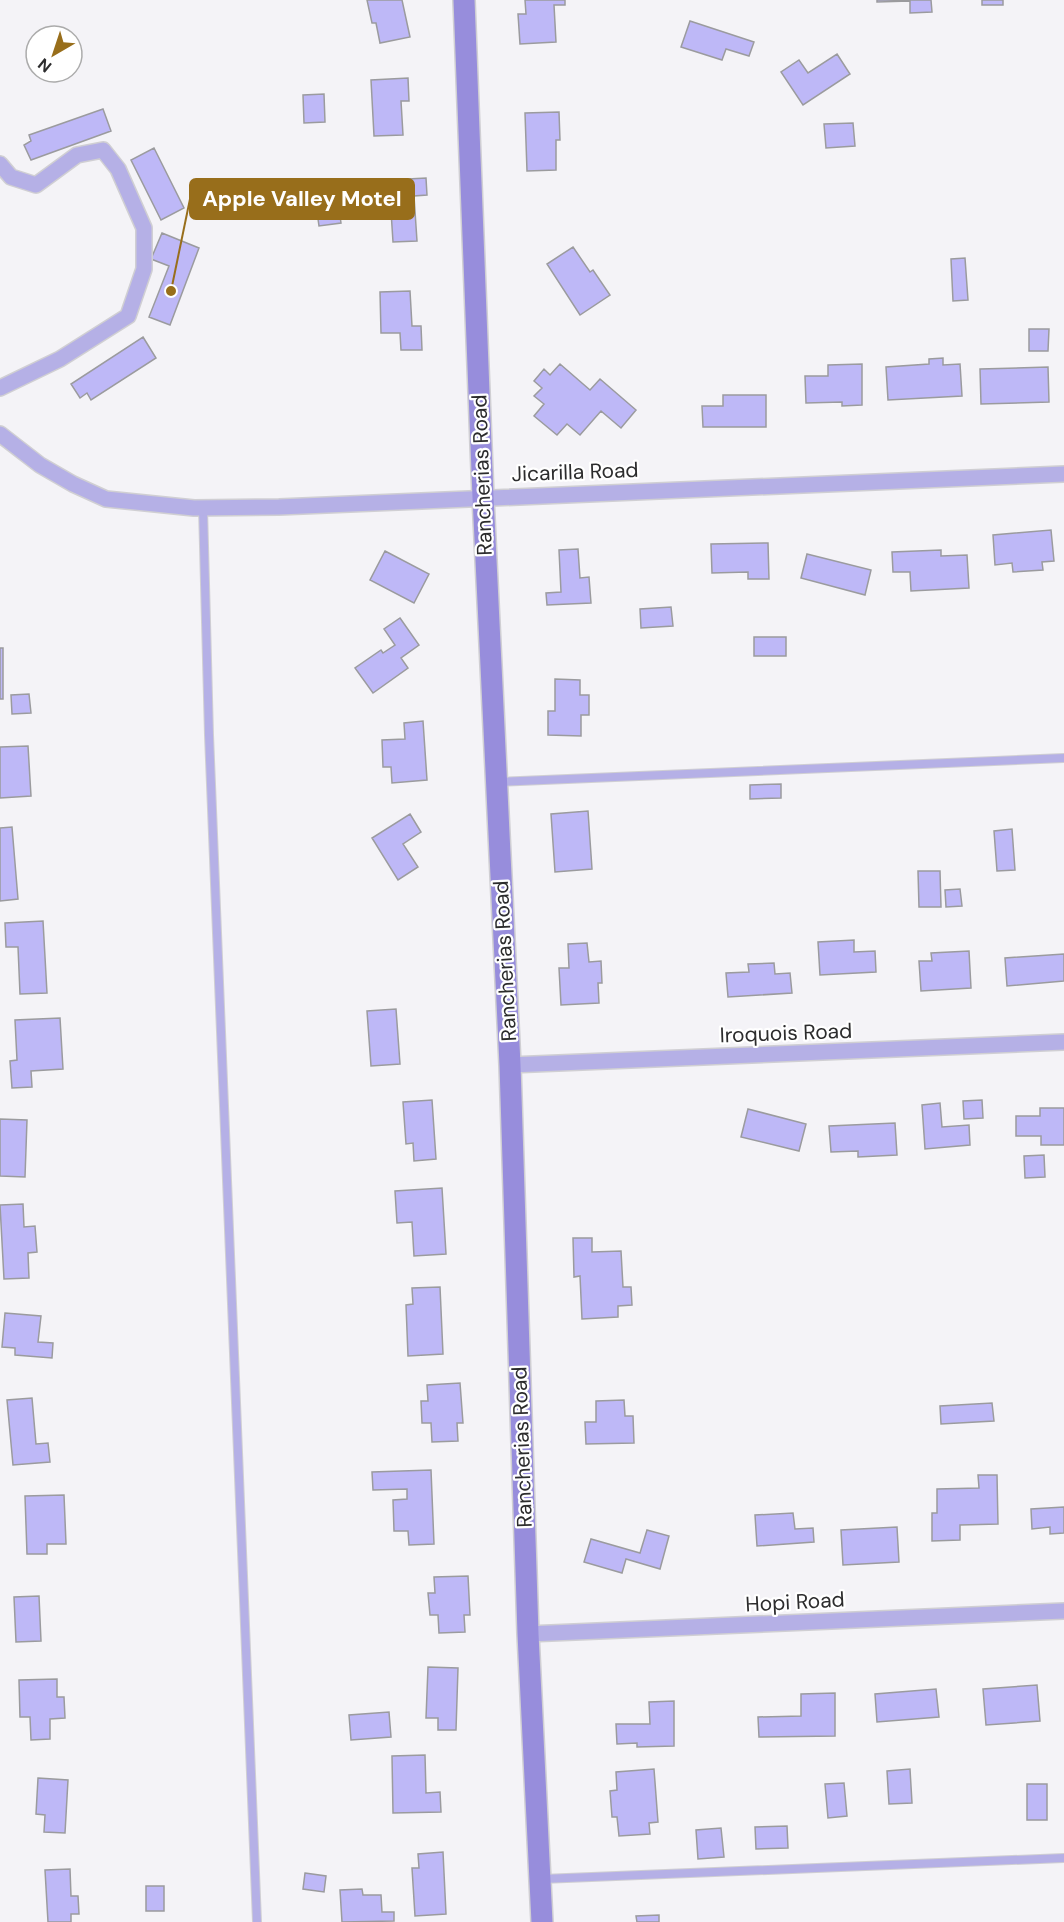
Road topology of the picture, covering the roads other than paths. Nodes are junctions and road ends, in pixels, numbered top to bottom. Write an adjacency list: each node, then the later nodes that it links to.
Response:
1 (464, 0): 6 (street, Rancherias Road)
2 (0, 164): 3 (street)
3 (0, 388)
4 (0, 434): 7 (street, Jicarilla Road)
5 (1064, 474): 6 (street, Jicarilla Road)
6 (483, 497): 7 (street, Jicarilla Road); 9 (street, Rancherias Road)
7 (204, 508): 16 (lane)
8 (1064, 758): 9 (lane)
9 (496, 782): 11 (street, Rancherias Road)
10 (1064, 1042): 11 (street, Iroquois Road)
11 (510, 1065): 13 (street, Rancherias Road)
12 (1064, 1611): 13 (street, Hopi Road)
13 (528, 1634): 15 (street, Rancherias Road)
14 (1064, 1858): 15 (lane)
15 (540, 1879): 17 (street, Rancherias Road)
16 (257, 1922)
17 (542, 1922)

